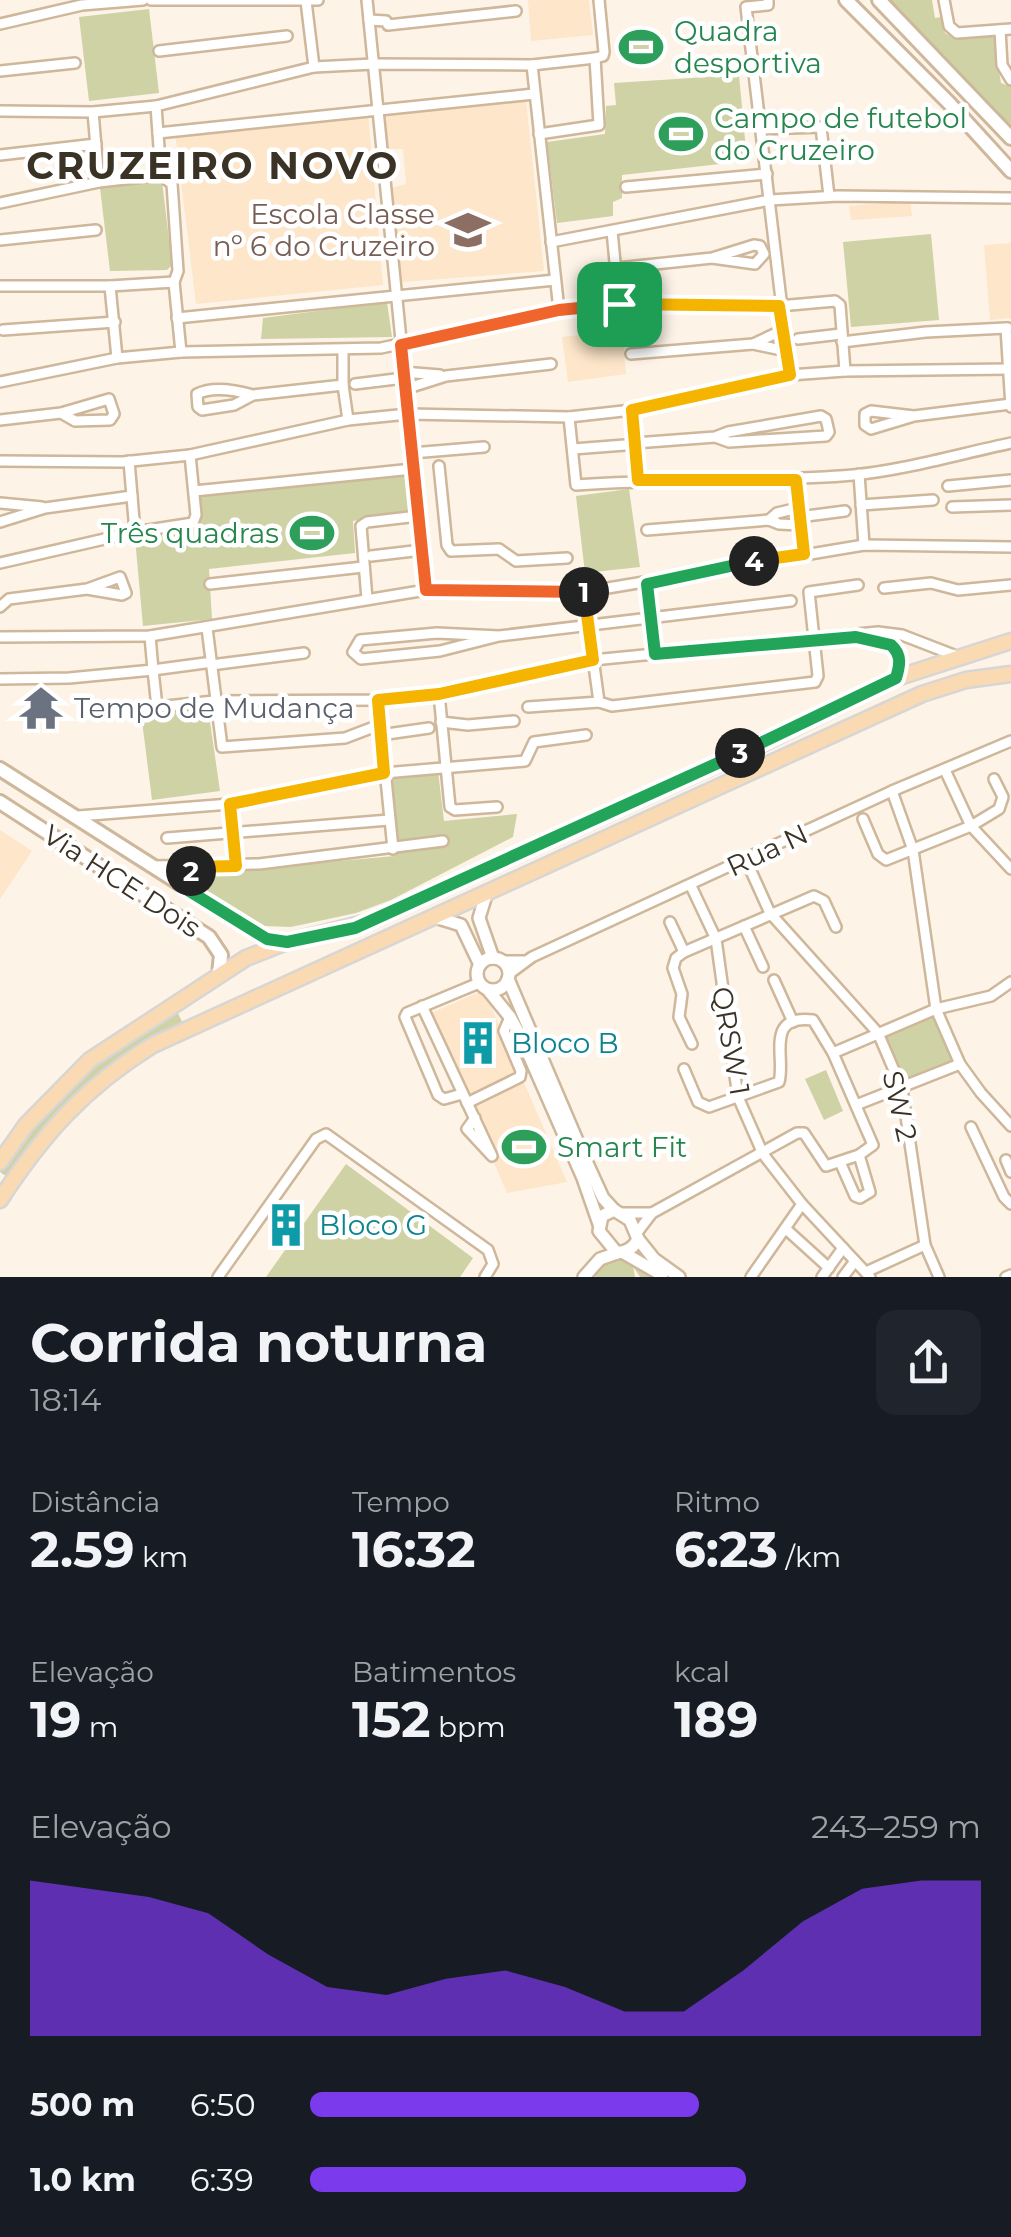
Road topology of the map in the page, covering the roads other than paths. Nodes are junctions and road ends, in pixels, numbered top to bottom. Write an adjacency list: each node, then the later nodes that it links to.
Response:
1 (143, 0): 11 (street)
2 (151, 0): 10 (street)
3 (318, 0): 10 (street)
4 (367, 0): 13 (street)
5 (599, 0): 25 (street)
6 (768, 0): 38 (street)
7 (846, 0): 24 (main road)
8 (879, 0): 20 (main road)
9 (944, 0): 17 (street)
10 (306, 2): 15 (street)
11 (81, 3): 14 (street)
12 (516, 11): 16 (street)
13 (369, 20): 16 (street); 19 (street)
14 (0, 24)
15 (308, 24): 18 (street); 21 (street)
16 (388, 25): 19 (street)
17 (1006, 30): 32 (street)
18 (288, 36): 21 (street); 22 (street)
19 (371, 36): 27 (street)
20 (920, 43): 23 (main road); 24 (main road)
21 (310, 46): 29 (street)
22 (159, 51)
23 (930, 54): 30 (main road); 41 (main road)
24 (901, 57): 30 (main road)
25 (595, 58): 28 (street); 40 (street)
26 (75, 63): 31 (street)
27 (373, 64): 28 (street); 29 (street); 36 (street)
28 (532, 65): 33 (street)
29 (314, 67): 34 (street)
30 (915, 70): 44 (main road)
31 (0, 71)
32 (1011, 80)
33 (534, 94): 36 (street); 40 (street)
34 (156, 106): 37 (street); 39 (street)
35 (0, 110): 37 (street)
36 (376, 110): 39 (street); 63 (street)
37 (93, 112): 42 (street)
38 (761, 129): 46 (street); 49 (street)
39 (158, 133): 45 (street)
40 (539, 134): 56 (street)
41 (1011, 138)
42 (96, 144): 43 (street); 47 (street)
43 (0, 154)
44 (1011, 171)
45 (161, 174): 47 (street); 60 (street)
46 (767, 174): 48 (street); 51 (street)
47 (99, 182): 52 (street)
48 (626, 187)
49 (829, 196): 50 (street); 51 (street)
50 (1011, 198)
51 (770, 200): 54 (street); 65 (street)
52 (0, 203)
53 (96, 230): 55 (street)
54 (612, 231): 56 (street); 58 (street)
55 (0, 240)
56 (551, 242): 59 (street)
57 (712, 258): 57 (street); 58 (street)
58 (616, 268): 64 (street)
59 (556, 280): 63 (street); 66 (street)
60 (174, 282): 62 (street); 67 (street)
61 (0, 286): 62 (street)
62 (110, 286): 68 (street)
63 (396, 294): 67 (street); 75 (street)
64 (619, 304): 65 (street); 66 (street)
65 (779, 306): 71 (street); 72 (street)
66 (559, 310): 75 (street)
67 (177, 318): 78 (street)
68 (115, 322): 70 (street); 80 (street)
69 (1008, 328): 72 (street); 82 (street)
70 (2, 330)
71 (782, 330): 74 (street); 77 (street)
72 (842, 338): 73 (street); 83 (street)
73 (798, 339)
74 (752, 344): 77 (street); 79 (street)
75 (401, 345): 76 (street); 86 (street)
76 (344, 350): 78 (street); 89 (street)
77 (786, 351): 84 (street)
78 (181, 352): 80 (street)
79 (630, 354)
80 (116, 358): 87 (street)
81 (551, 364): 85 (street)
82 (1010, 370): 83 (street); 91 (street)
83 (845, 371): 84 (street)
84 (790, 375): 92 (street)
85 (446, 376): 86 (street); 86 (street)
86 (404, 379): 88 (street); 94 (street)
87 (0, 382)
88 (355, 384)
89 (343, 385): 90 (street); 98 (street)
90 (253, 395): 90 (street)
91 (1011, 405): 95 (street)
92 (632, 410): 96 (street); 101 (street)
93 (62, 413): 93 (street); 97 (street)
94 (408, 414): 96 (street); 98 (street); 104 (street)
95 (914, 416): 95 (street)
96 (568, 417): 103 (street)
97 (0, 420)
98 (348, 420): 105 (street)
99 (715, 438): 99 (street); 101 (street)
100 (1011, 443): 110 (street)
101 (630, 444): 103 (street); 111 (street)
102 (484, 447): 104 (street)
103 (574, 450): 111 (street)
104 (412, 453): 109 (street)
105 (190, 455): 107 (street); 115 (street)
106 (0, 462): 107 (street)
107 (129, 462): 116 (street)
108 (438, 466): 130 (street)
109 (414, 469): 115 (street); 124 (street)
110 (859, 474): 112 (street); 119 (street)
111 (638, 480): 112 (street)
112 (796, 480): 125 (street)
113 (1011, 480): 114 (street)
114 (948, 486)
115 (194, 491): 129 (street)
116 (132, 496): 122 (street); 129 (street)
117 (933, 500): 119 (street)
118 (0, 502): 122 (street)
119 (861, 505): 131 (street)
120 (1011, 505): 121 (street)
121 (952, 506)
122 (45, 508): 127 (street)
123 (845, 511): 125 (street)
124 (418, 516): 132 (street); 138 (street)
125 (799, 516): 126 (street); 126 (street); 134 (street)
126 (769, 520): 128 (street)
127 (0, 522)
128 (648, 530)
129 (134, 532): 137 (street)
130 (446, 540): 132 (street); 136 (street)
131 (864, 545): 133 (street); 134 (street)
132 (421, 546): 135 (street); 145 (street)
133 (1011, 547)
134 (804, 554): 140 (street)
135 (371, 556)
136 (567, 558)
137 (0, 563)
138 (363, 567): 139 (street); 148 (street)
139 (210, 584)
140 (647, 584): 146 (street); 151 (street)
141 (858, 585): 158 (street)
142 (1011, 585): 144 (street)
143 (87, 588): 147 (street)
144 (884, 588)
145 (426, 590): 146 (street); 148 (street)
146 (584, 592): 152 (street)
147 (5, 596): 150 (street)
148 (367, 599): 153 (street)
149 (790, 601): 151 (street)
150 (0, 607)
151 (651, 616): 152 (street); 161 (street)
152 (589, 626): 155 (street); 163 (street)
153 (207, 628): 154 (street); 164 (street)
154 (150, 636): 156 (street); 165 (street)
155 (499, 636): 155 (street)
156 (0, 637)
157 (856, 637): 158 (street); 162 (street); 168 (street)
158 (814, 640): 161 (street); 173 (street)
159 (1011, 641): 162 (main road)
160 (304, 653): 164 (street)
161 (655, 654): 163 (street)
162 (959, 657): 168 (main road)
163 (593, 660): 169 (street); 173 (street)
164 (208, 664): 165 (street); 171 (street)
165 (153, 670): 167 (street); 171 (street)
166 (1011, 674): 177 (main road)
167 (0, 678)
168 (896, 678): 172 (main road)
169 (439, 694): 170 (street); 176 (street)
170 (378, 700): 171 (street); 179 (street)
171 (214, 701): 179 (street)
172 (845, 701): 177 (main road); 181 (main road)
173 (598, 702): 174 (street)
174 (528, 707)
175 (514, 721): 176 (street)
176 (442, 722): 184 (street)
177 (852, 725): 183 (main road)
178 (429, 728): 179 (street)
179 (380, 730): 187 (street)
180 (586, 735): 184 (street)
181 (779, 736): 183 (main road); 221 (main road)
182 (1011, 741): 186 (street, Rua N)
183 (788, 755): 214 (main road)
184 (446, 767): 187 (street); 193 (street)
185 (0, 769): 190 (main road, Via HCE Dois)
186 (945, 770): 189 (street, Rua N); 199 (street)
187 (384, 773): 192 (street); 197 (street)
188 (994, 779): 199 (street)
189 (892, 792): 205 (street); 207 (street, Rua N)
190 (47, 798): 195 (main road, Via HCE Dois); 198 (main road)
191 (0, 802): 198 (main road, Via HCE Dois)
192 (230, 804): 194 (street); 201 (street)
193 (496, 807)
194 (116, 815): 195 (street); 200 (street)
195 (75, 816): 200 (main road, Via HCE Dois)
196 (864, 819): 205 (street)
197 (389, 820): 201 (street); 204 (street)
198 (32, 822): 215 (main road, Via HCE Dois)
199 (971, 826): 205 (street); 206 (street)
200 (102, 834): 208 (main road, Via HCE Dois)
201 (233, 834): 202 (street); 209 (street)
202 (167, 838)
203 (443, 841): 204 (street)
204 (393, 850): 209 (street)
205 (913, 850): 237 (street)
206 (1006, 856): 211 (street)
207 (746, 860): 212 (street, Rua N); 216 (street, SW 2)
208 (153, 866): 210 (street); 213 (main road, Via HCE Dois)
209 (236, 866): 210 (street)
210 (194, 867): 213 (street)
211 (1011, 870)
212 (690, 886): 222 (street, QRSW 1); 227 (street, Rua N)
213 (186, 889): 215 (main road); 223 (main road, Via HCE Dois)
214 (487, 892): 217 (main road); 226 (street)
215 (167, 908): 230 (main road, Via HCE Dois)
216 (770, 913): 219 (street); 220 (street); 241 (street, SW 2)
217 (436, 917): 224 (main road); 228 (street)
218 (670, 922): 225 (street)
219 (744, 926): 222 (street); 229 (street)
220 (836, 927)
221 (355, 928): 223 (main road); 224 (main road)
222 (716, 938): 225 (street); 247 (street, QRSW 1)
223 (287, 942): 230 (main road)
224 (355, 951): 239 (main road)
225 (684, 952): 242 (street)
226 (498, 960): 227 (street, Rua N); 228 (street); 231 (street)
227 (524, 961): 231 (street, Rua N)
228 (480, 965): 234 (street)
229 (763, 967)
230 (219, 974): 235 (main road)
231 (509, 977): 234 (street); 262 (street)
232 (774, 980): 240 (street)
233 (1011, 982): 237 (street)
234 (484, 986): 236 (street); 238 (street)
235 (187, 995): 239 (main road); 256 (main road)
236 (422, 1006): 248 (street); 248 (street)
237 (936, 1010): 241 (street); 244 (street)
238 (510, 1017): 248 (street); 264 (street)
239 (203, 1020): 259 (main road)
240 (793, 1022): 243 (street); 247 (street)
241 (878, 1033): 243 (street); 246 (street, SW 2)
242 (692, 1044)
243 (832, 1053): 249 (street)
244 (960, 1064): 246 (street); 251 (street)
245 (684, 1069): 247 (street)
246 (902, 1089): 249 (street); 267 (street, SW 2)
247 (738, 1097): 253 (street, QRSW 1)
248 (464, 1098): 250 (street)
249 (856, 1105): 254 (street)
250 (476, 1118)
251 (1011, 1126)
252 (972, 1127): 261 (street)
253 (763, 1154): 257 (street); 260 (street, QRSW 1); 263 (street)
254 (859, 1155): 257 (street); 257 (street)
255 (1006, 1160): 258 (street)
256 (0, 1162)
257 (840, 1162)
258 (1011, 1172)
259 (2, 1190)
260 (802, 1204): 265 (street); 268 (street, QRSW 1)
261 (1011, 1204)
262 (618, 1212): 263 (street); 264 (street); 266 (street)
263 (652, 1214): 266 (street)
264 (599, 1227): 269 (street); 271 (street)
265 (786, 1228): 272 (street); 278 (street)
266 (637, 1236): 269 (street); 277 (street)
267 (924, 1244): 273 (street); 280 (street, SW 2)
268 (843, 1248): 270 (street, QRSW 1); 272 (street)
269 (620, 1252): 271 (street); 276 (street)
270 (855, 1261): 273 (street, QRSW 1); 279 (street)
271 (588, 1271)
272 (825, 1272)
273 (869, 1274)
274 (218, 1277): 275 (street)
275 (485, 1277)
276 (666, 1277)
277 (680, 1277)
278 (750, 1277)
279 (844, 1277)
280 (939, 1277)

